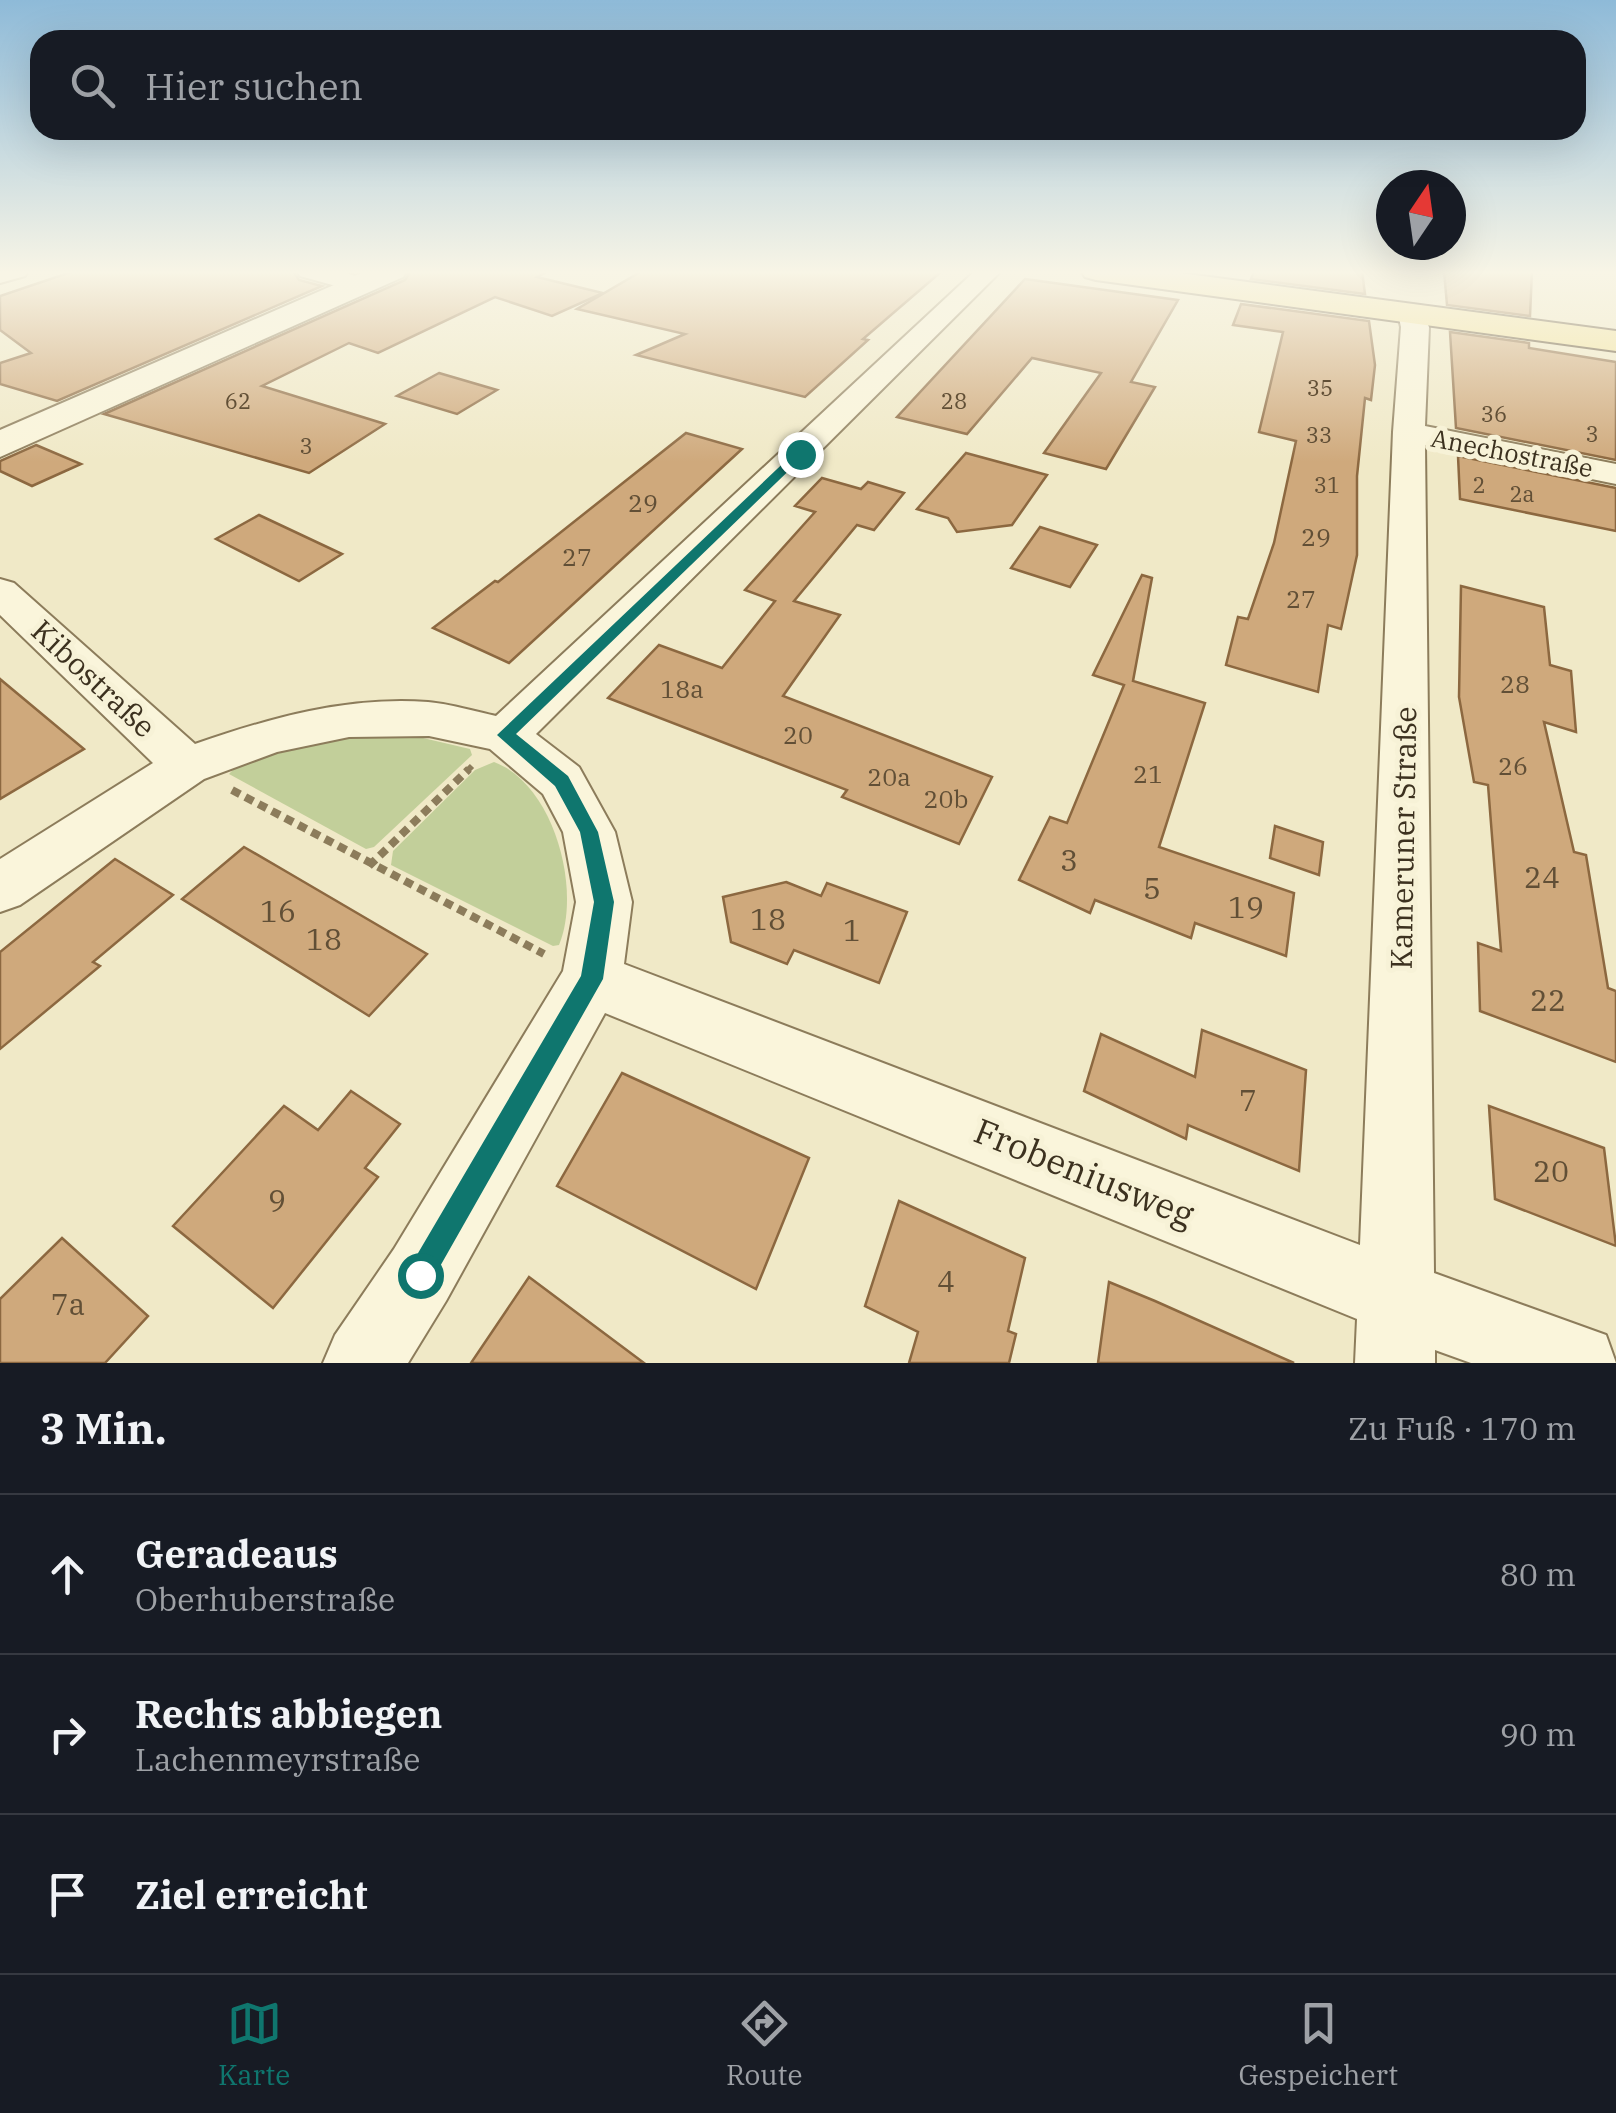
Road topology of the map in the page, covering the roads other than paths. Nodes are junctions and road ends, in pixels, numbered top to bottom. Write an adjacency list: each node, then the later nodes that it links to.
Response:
1 (249, 335): 7 (street)
2 (923, 335): 10 (street)
3 (1413, 335): 6 (street, Kameruner Straße)
4 (1562, 335): 5 (main road)
5 (1616, 342)
6 (1408, 432): 8 (street, Anechostraße); 14 (street, Kameruner Straße)
7 (0, 445)
8 (1616, 474)
9 (0, 592): 11 (street, Kibostraße)
10 (505, 735): 11 (street); 13 (street)
11 (187, 766): 12 (street)
12 (0, 888)
13 (592, 979): 14 (street, Frobeniusweg); 15 (street)
14 (1397, 1330): 16 (street, Frobeniusweg)
15 (363, 1363)
16 (1578, 1363)

